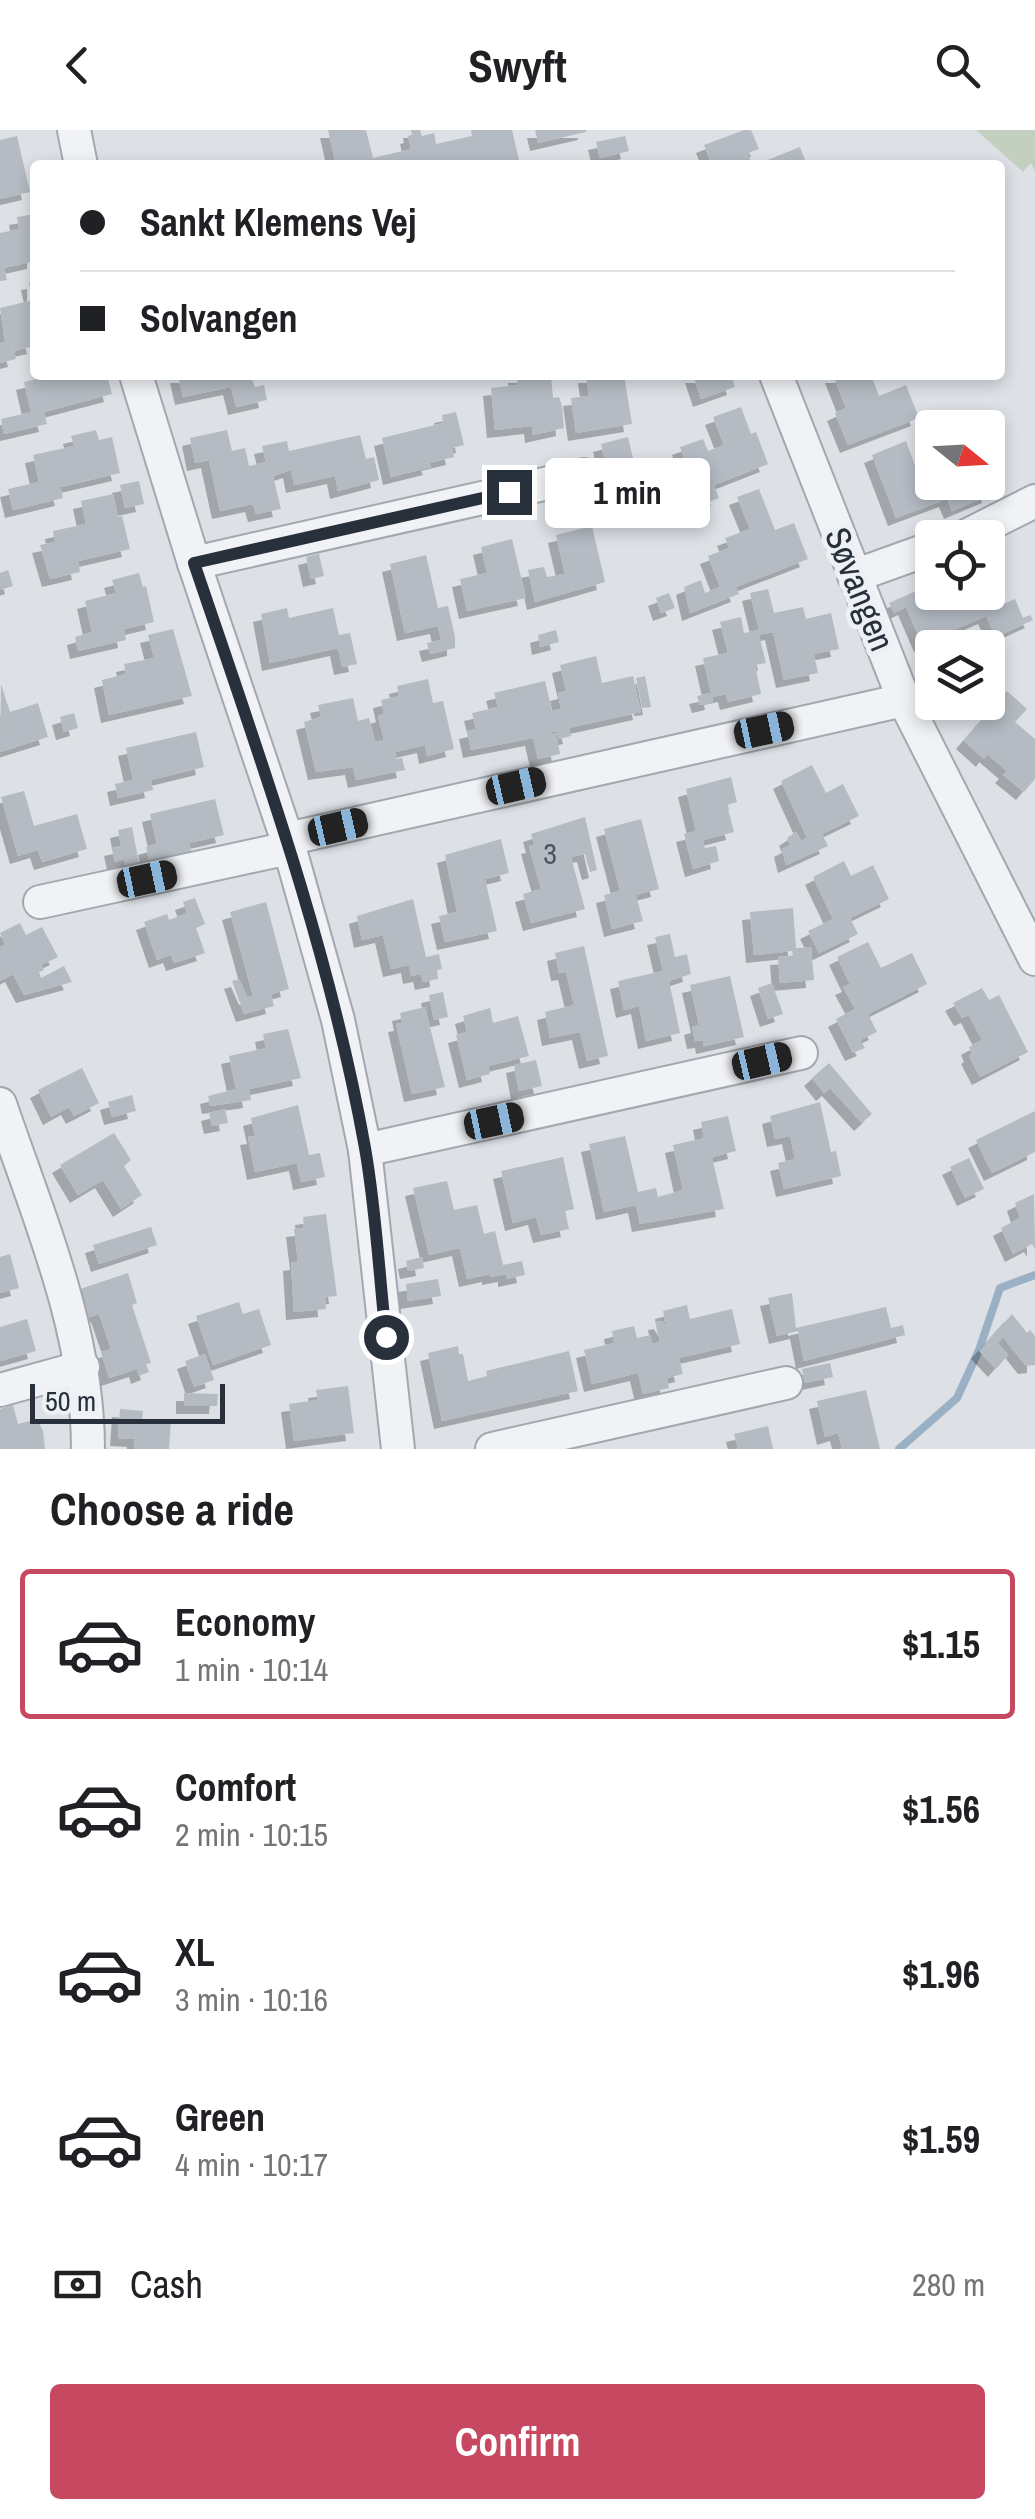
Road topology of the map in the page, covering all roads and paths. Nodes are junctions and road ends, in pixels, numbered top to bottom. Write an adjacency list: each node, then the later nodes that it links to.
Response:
1 (74, 130): 2 (street)
2 (81, 160)
3 (138, 380): 9 (street)
4 (778, 380): 10 (street, Søvangen)
5 (584, 475): 9 (street)
6 (1035, 501): 7 (street)
7 (998, 520)
8 (915, 554): 10 (street)
9 (194, 563): 12 (street)
10 (854, 576): 11 (street, Søvangen)
11 (904, 700): 12 (street); 14 (street, Søvangen)
12 (288, 844): 13 (street); 17 (street)
13 (40, 902)
14 (1035, 959)
15 (801, 1052): 17 (street)
16 (0, 1104): 18 (street)
17 (365, 1150): 22 (street)
18 (83, 1367): 20 (street); 21 (street)
19 (786, 1383): 23 (street)
20 (0, 1390)
21 (88, 1449)
22 (398, 1449)
23 (492, 1449)

